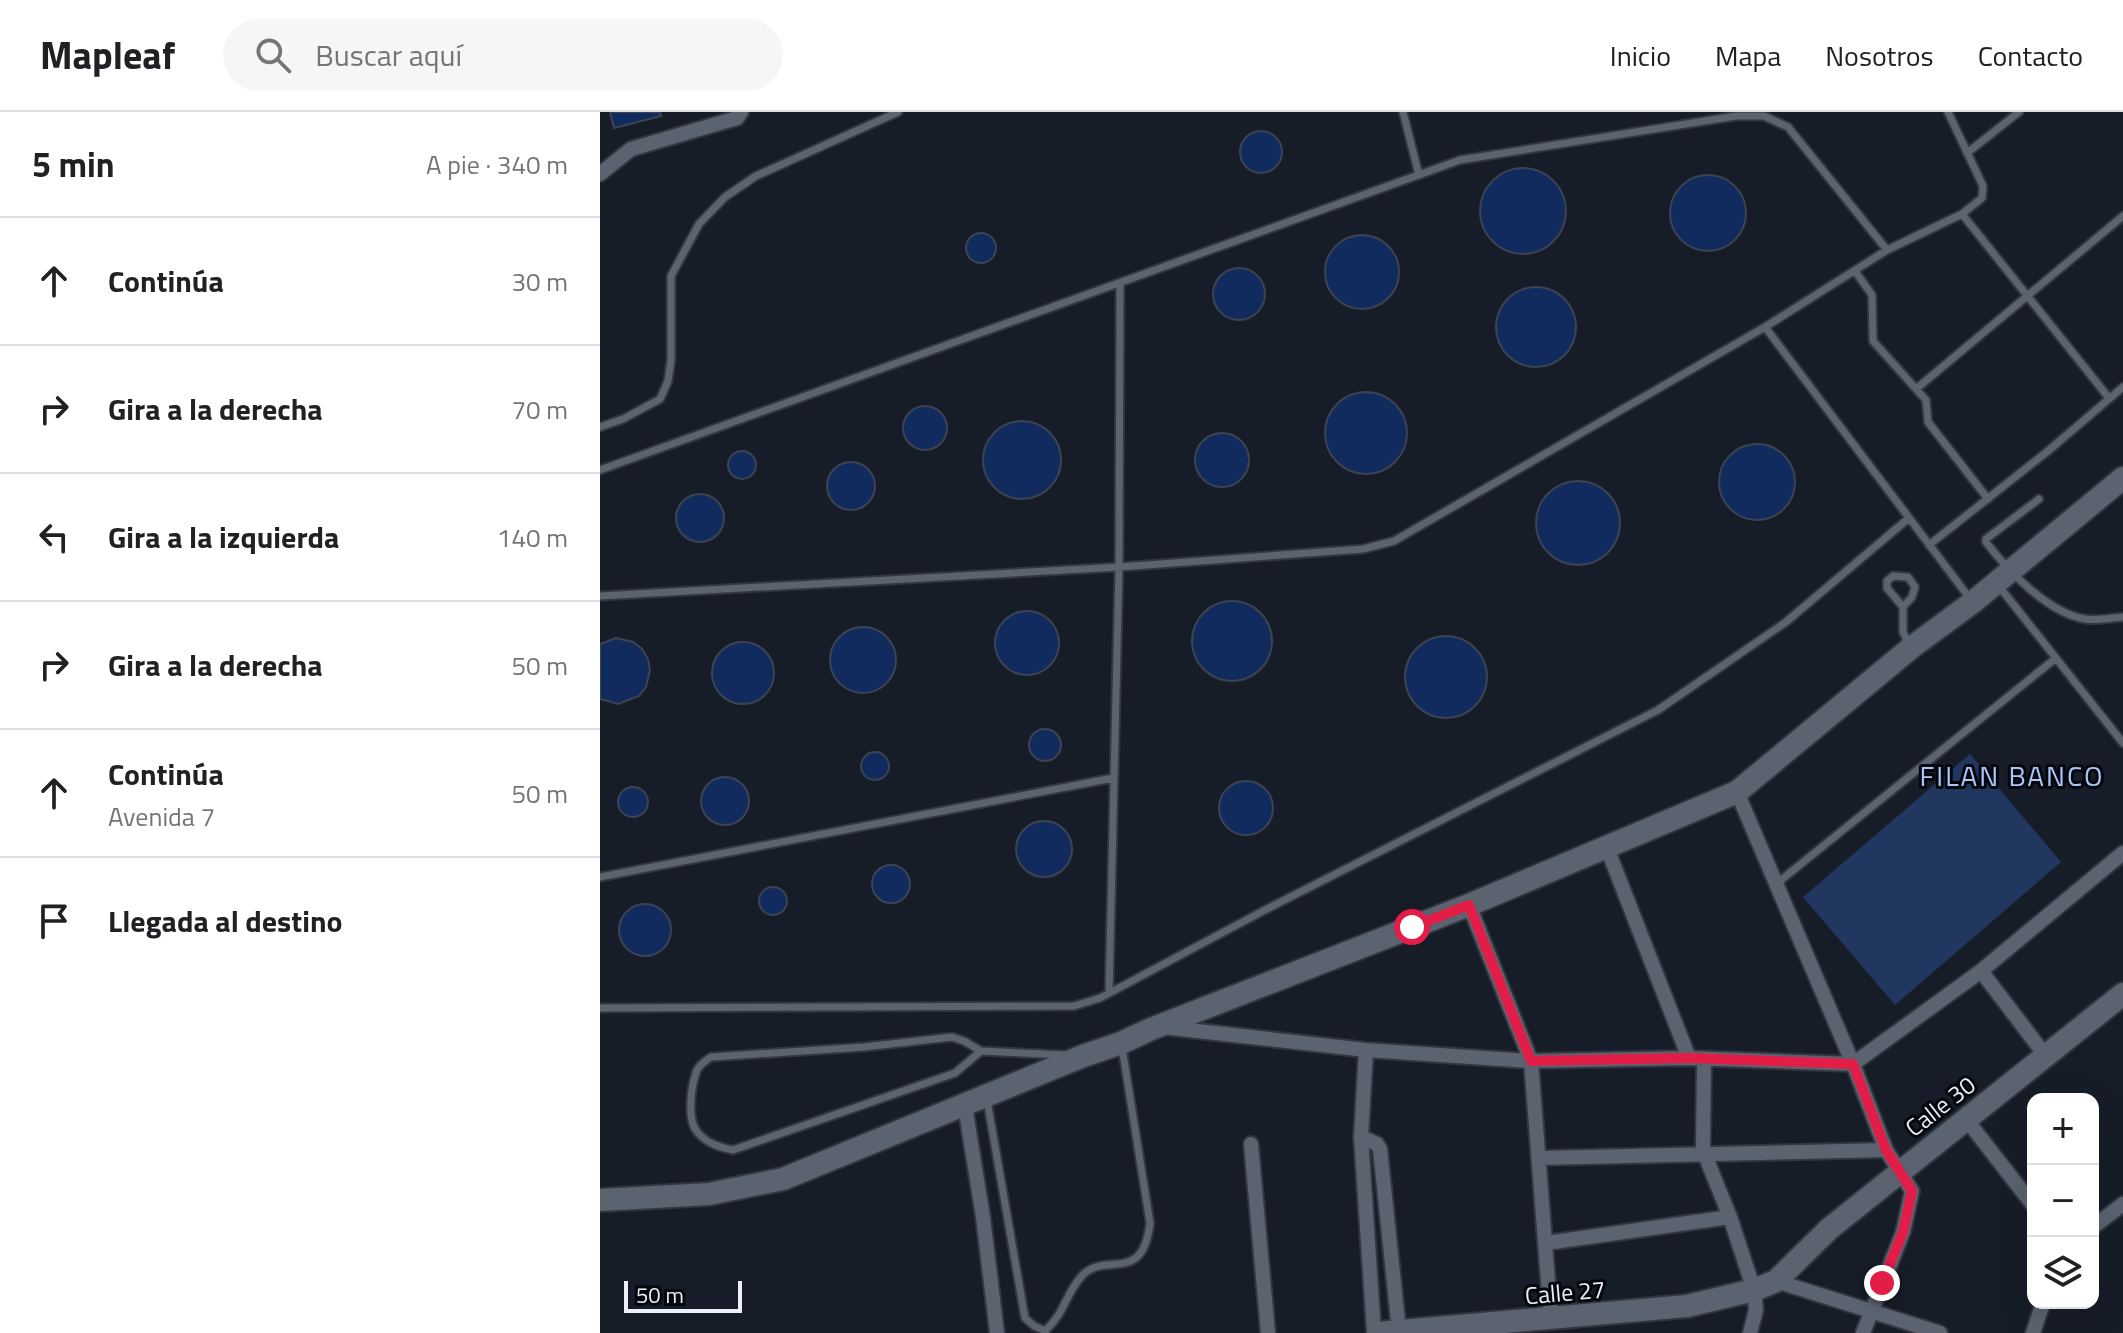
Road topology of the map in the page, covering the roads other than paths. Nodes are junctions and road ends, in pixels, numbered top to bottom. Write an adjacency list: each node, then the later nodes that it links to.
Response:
1 (741, 112): 7 (street)
2 (898, 112): 19 (lane)
3 (1403, 112): 8 (lane)
4 (1948, 112): 6 (lane)
5 (2019, 112): 6 (lane)
6 (1967, 153): 9 (lane)
7 (600, 174)
8 (1419, 175): 11 (lane); 13 (lane)
9 (1962, 214): 11 (lane); 14 (lane)
10 (2123, 216): 14 (lane)
11 (1887, 250): 12 (lane)
12 (1855, 271): 15 (lane); 17 (lane)
13 (1120, 285): 20 (lane); 26 (lane)
14 (2027, 294): 17 (lane); 18 (lane)
15 (1765, 327): 24 (lane); 26 (lane)
16 (2123, 387): 18 (lane)
17 (1916, 389): 22 (lane)
18 (2109, 398): 22 (lane)
19 (600, 427)
20 (600, 470)
21 (2123, 478): 27 (main road)
22 (1988, 499): 25 (lane)
23 (2039, 499): 27 (lane)
24 (1909, 518): 25 (lane); 43 (lane)
25 (1929, 545): 29 (lane)
26 (1119, 567): 28 (lane); 35 (lane)
27 (2004, 576): 29 (main road); 31 (lane); 33 (lane)
28 (600, 596)
29 (1973, 602): 32 (main road)
30 (1903, 607): 30 (lane); 32 (lane)
31 (2123, 617)
32 (1912, 647): 36 (main road)
33 (2056, 658): 34 (lane); 40 (lane)
34 (2123, 743)
35 (1113, 778): 39 (lane); 43 (lane)
36 (1737, 792): 37 (main road); 40 (street)
37 (1607, 848): 41 (main road); 52 (street)
38 (2123, 853): 42 (street)
39 (600, 877)
40 (1776, 884): 54 (street)
41 (1469, 905): 46 (main road); 53 (street)
42 (1981, 971): 50 (street); 54 (street)
43 (1109, 993): 45 (lane)
44 (2123, 994): 50 (main road, Calle 30)
45 (600, 1008)
46 (1158, 1027): 47 (main road); 48 (street)
47 (1121, 1043): 51 (main road); 76 (lane)
48 (1366, 1050): 53 (street); 58 (street)
49 (981, 1051): 49 (lane); 51 (lane)
50 (2045, 1055): 57 (main road, Calle 30)
51 (1083, 1056): 55 (main road)
52 (1696, 1059): 53 (street); 54 (street); 61 (street)
53 (1531, 1061): 62 (street)
54 (1853, 1064): 60 (street)
55 (987, 1097): 56 (main road); 76 (lane)
56 (965, 1106): 65 (main road); 78 (street)
57 (1966, 1119): 63 (main road, Calle 30); 64 (street)
58 (1361, 1137): 77 (street); 77 (street)
59 (1251, 1144): 79 (street)
60 (1886, 1150): 61 (street); 63 (street)
61 (1705, 1155): 62 (street); 67 (street)
62 (1540, 1158): 69 (street)
63 (1899, 1172): 70 (main road, Calle 30); 72 (street)
64 (2027, 1197)
65 (600, 1200)
66 (2123, 1204): 68 (street)
67 (1730, 1217): 69 (street); 71 (street)
68 (2099, 1222)
69 (1546, 1243): 74 (street)
70 (1776, 1281): 71 (main road, Calle 30); 72 (street)
71 (1754, 1290): 74 (main road, Calle 27); 80 (street)
72 (1871, 1309): 81 (street); 82 (street)
73 (2041, 1309): 83 (street)
74 (1551, 1320): 75 (main road, Calle 27)
75 (1462, 1329): 77 (main road, Calle 27)
76 (1046, 1331)
77 (1384, 1332)
78 (997, 1333)
79 (1268, 1333)
80 (1750, 1333)
81 (1863, 1333)
82 (1940, 1333)
83 (2033, 1333)

